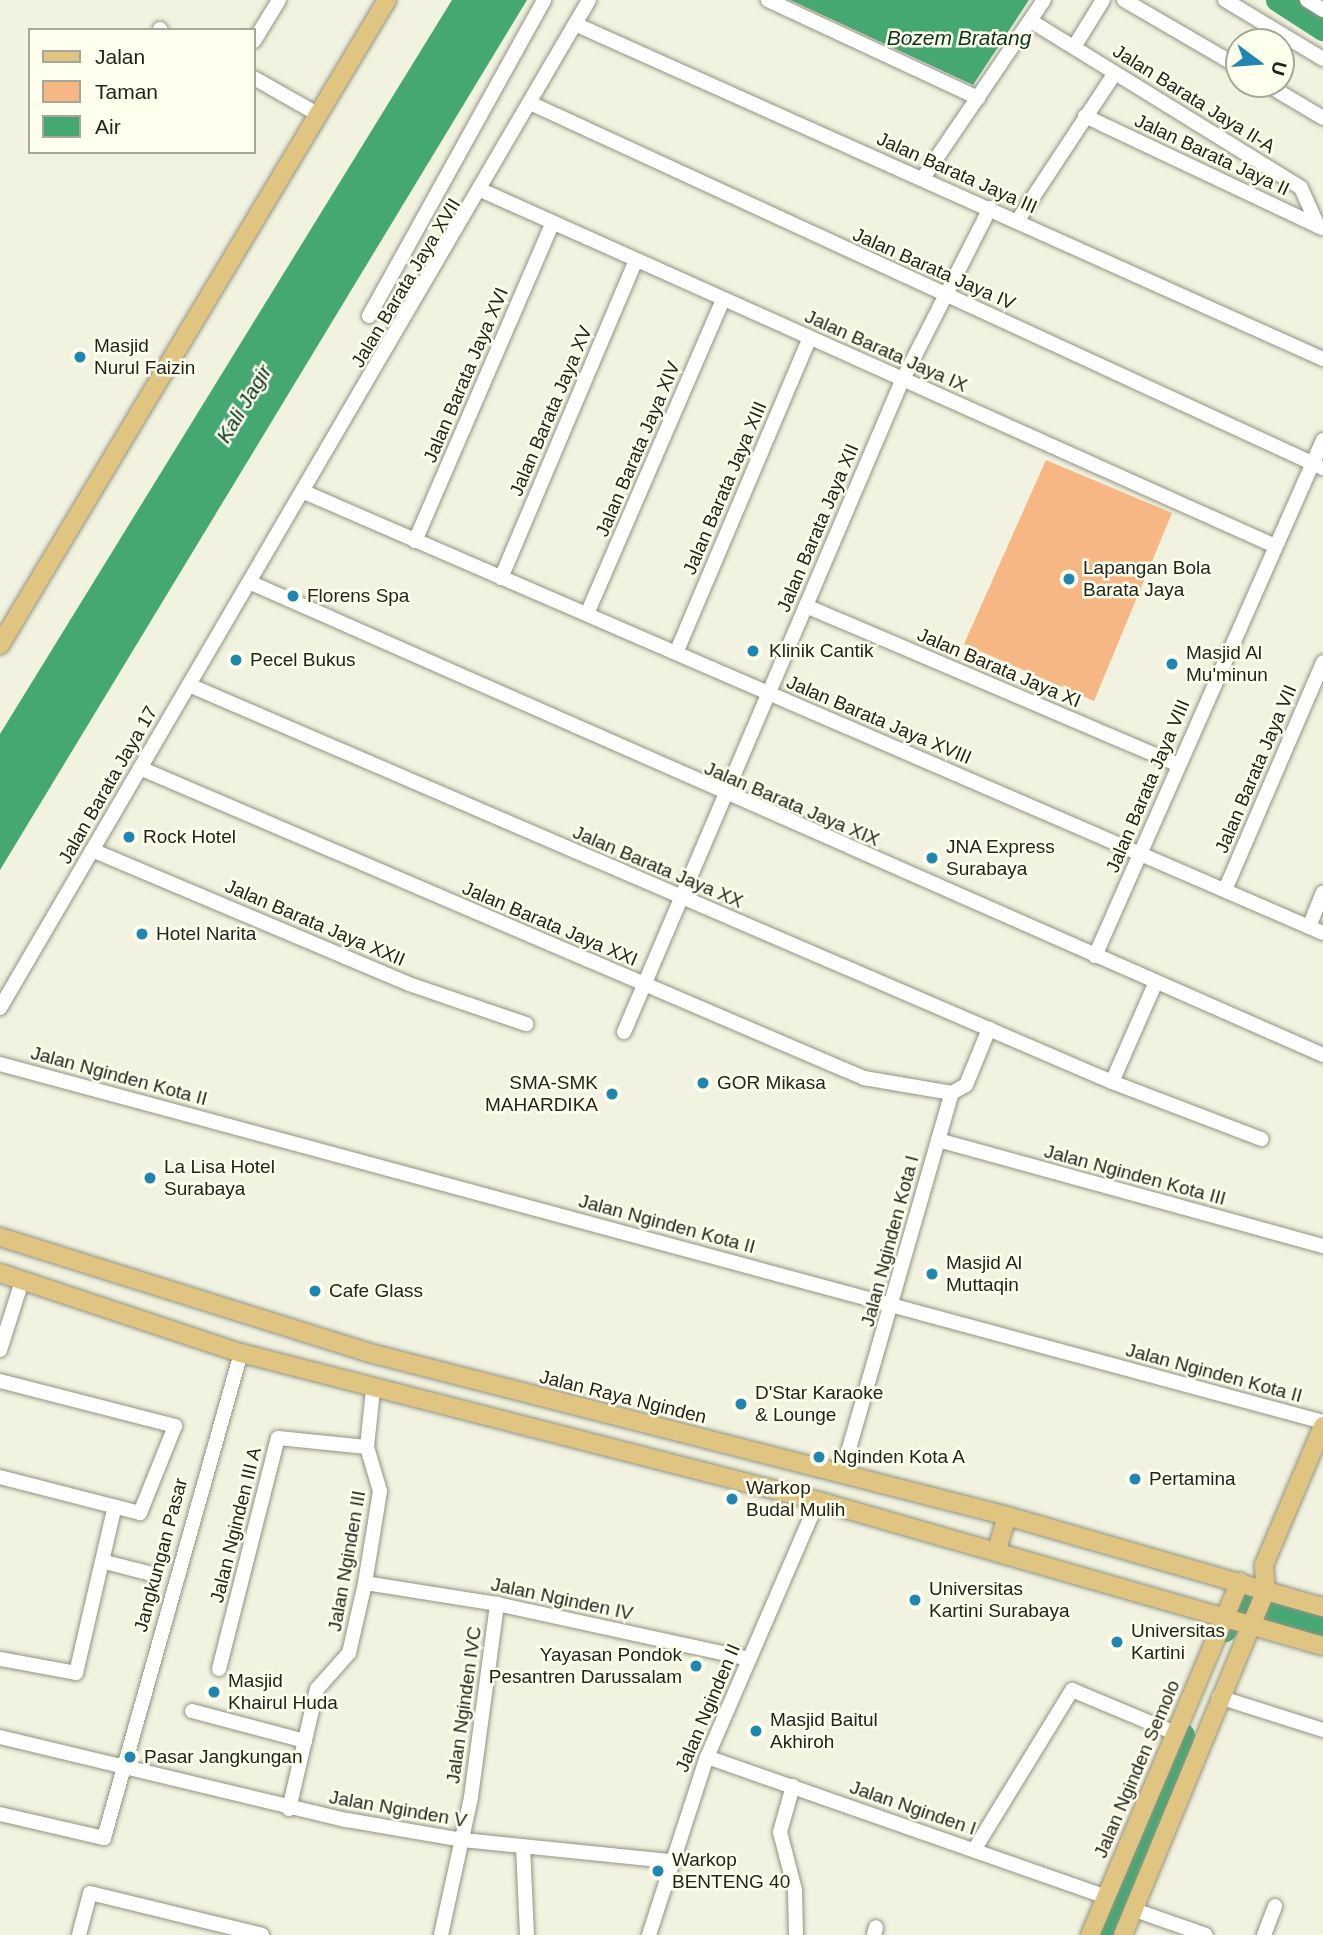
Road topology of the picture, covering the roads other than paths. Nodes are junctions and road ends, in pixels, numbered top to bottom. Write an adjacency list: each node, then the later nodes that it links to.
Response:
1 (279, 0): 14 (street)
2 (387, 0): 23 (main road)
3 (544, 0): 35 (street)
4 (589, 0): 13 (street, Jalan Barata Jaya XVII)
5 (768, 0): 20 (street)
6 (1044, 0): 12 (street)
7 (1103, 0): 15 (street)
8 (1124, 0): 17 (street)
9 (1225, 0): 16 (street)
10 (1307, 0): 11 (street)
11 (1323, 10)
12 (1031, 21): 15 (street, Jalan Barata Jaya II-A); 20 (street)
13 (575, 24): 22 (street, Jalan Barata Jaya XVII); 26 (street, Jalan Barata Jaya III)
14 (256, 38)
15 (1074, 47): 18 (street, Jalan Barata Jaya II-A)
16 (1323, 59)
17 (1225, 60)
18 (1115, 73): 24 (street); 31 (street, Jalan Barata Jaya II-A)
19 (256, 79): 23 (street)
20 (978, 98): 26 (street)
21 (1289, 98): 25 (street)
22 (530, 103): 27 (street, Jalan Barata Jaya XVII); 33 (street, Jalan Barata Jaya IV)
23 (318, 115): 48 (main road)
24 (1085, 116): 29 (street); 31 (street, Jalan Barata Jaya II)
25 (1323, 118)
26 (922, 178): 28 (street, Jalan Barata Jaya III)
27 (483, 191): 30 (street, Jalan Barata Jaya IX); 41 (street, Jalan Barata Jaya XVII)
28 (990, 208): 29 (street, Jalan Barata Jaya III); 33 (street, Jalan Barata Jaya XII)
29 (1018, 220): 37 (street, Jalan Barata Jaya III)
30 (552, 225): 32 (street, Jalan Barata Jaya IX); 42 (street, Jalan Barata Jaya XVI)
31 (1320, 227)
32 (636, 260): 34 (street, Jalan Barata Jaya IX); 44 (street, Jalan Barata Jaya XV)
33 (941, 295): 38 (street, Jalan Barata Jaya XII); 40 (street, Jalan Barata Jaya IV)
34 (723, 300): 36 (street, Jalan Barata Jaya IX); 47 (street, Jalan Barata Jaya XIV)
35 (369, 316)
36 (809, 339): 38 (street, Jalan Barata Jaya IX); 49 (street, Jalan Barata Jaya XIII)
37 (1323, 359)
38 (902, 381): 43 (street, Jalan Barata Jaya IX); 46 (street, Jalan Barata Jaya XII)
39 (1323, 440): 40 (street, Jalan Barata Jaya VIII)
40 (1317, 465): 43 (street, Jalan Barata Jaya VIII)
41 (304, 492): 42 (street, Jalan Barata Jaya XVIII); 45 (street, Jalan Barata Jaya XVII)
42 (415, 541): 44 (street, Jalan Barata Jaya XVIII)
43 (1273, 545): 53 (street, Jalan Barata Jaya VIII)
44 (501, 578): 47 (street, Jalan Barata Jaya XVIII)
45 (249, 582): 51 (street, Jalan Barata Jaya 17); 55 (street, Jalan Barata Jaya XIX)
46 (806, 606): 52 (street, Jalan Barata Jaya XII); 53 (street, Jalan Barata Jaya XI)
47 (587, 614): 49 (street, Jalan Barata Jaya XVIII)
48 (0, 645)
49 (676, 653): 52 (street, Jalan Barata Jaya XVIII)
50 (1323, 662): 58 (street, Jalan Barata Jaya VII)
51 (189, 685): 54 (street, Jalan Barata Jaya 17); 60 (street, Jalan Barata Jaya XX)
52 (768, 693): 55 (street, Jalan Barata Jaya XII); 57 (street, Jalan Barata Jaya XVIII)
53 (1178, 765): 57 (street, Jalan Barata Jaya VIII)
54 (140, 768): 56 (street, Jalan Barata Jaya 17); 65 (street, Jalan Barata Jaya XXI)
55 (724, 795): 60 (street, Jalan Barata Jaya XII); 63 (street, Jalan Barata Jaya XIX)
56 (92, 850): 66 (street, Jalan Barata Jaya 17); 67 (street, Jalan Barata Jaya XXII)
57 (1139, 854): 58 (street, Jalan Barata Jaya XVIII); 63 (street, Jalan Barata Jaya VIII)
58 (1225, 890): 61 (street, Jalan Barata Jaya XVIII)
59 (1323, 893): 61 (street)
60 (680, 898): 65 (street, Jalan Barata Jaya XII); 68 (street, Jalan Barata Jaya XX)
61 (1309, 927): 62 (street, Jalan Barata Jaya XVIII)
62 (1323, 933)
63 (1095, 956): 64 (street, Jalan Barata Jaya XIX)
64 (1155, 984): 70 (street, Jalan Barata Jaya XIX); 72 (street)
65 (643, 985): 69 (street, Jalan Barata Jaya XII); 73 (street, Jalan Barata Jaya XXI)
66 (0, 1008)
67 (526, 1024)
68 (989, 1028): 72 (street, Jalan Barata Jaya XX); 73 (street, Jalan Nginden Kota I)
69 (624, 1032)
70 (1323, 1055)
71 (0, 1064): 80 (street, Jalan Nginden Kota II)
72 (1112, 1082): 74 (street, Jalan Barata Jaya XX)
73 (952, 1093): 75 (street, Jalan Nginden Kota I)
74 (1261, 1139)
75 (937, 1140): 77 (street, Jalan Nginden Kota III); 80 (street, Jalan Nginden Kota I)
76 (0, 1237): 84 (main road, Jalan Raya Nginden)
77 (1323, 1246)
78 (0, 1273): 79 (main road)
79 (23, 1281): 81 (street); 82 (main road)
80 (893, 1307): 87 (street, Jalan Nginden Kota II); 89 (street, Jalan Nginden Kota I)
81 (0, 1350)
82 (241, 1353): 85 (main road); 114 (street, Jangkungan Pasar)
83 (0, 1381): 92 (street)
84 (485, 1384): 86 (main road); 89 (main road, Jalan Raya Nginden)
85 (373, 1390): 86 (main road); 88 (street, Jalan Nginden III)
86 (477, 1414): 91 (main road)
87 (1323, 1424): 96 (main road)
88 (367, 1447): 99 (street, Jalan Nginden III); 106 (street, Jalan Nginden III A)
89 (842, 1474): 93 (main road, Jalan Raya Nginden)
90 (0, 1477): 92 (street)
91 (818, 1501): 94 (main road); 104 (street, Jalan Nginden II)
92 (115, 1506): 95 (street)
93 (1007, 1516): 94 (main road); 98 (main road, Jalan Raya Nginden)
94 (997, 1550): 102 (main road)
95 (105, 1562): 97 (street); 105 (street)
96 (1264, 1565): 98 (main road); 102 (main road)
97 (148, 1573)
98 (1240, 1582): 102 (main road, Jalan Nginden Semolo); 102 (main road, Jalan Raya Nginden)
99 (365, 1583): 100 (street, Jalan Nginden IV); 112 (street, Jalan Nginden III)
100 (497, 1604): 104 (street, Jalan Nginden IV); 118 (street, Jalan Nginden IVC)
101 (1323, 1607): 102 (main road)
102 (1246, 1615): 103 (main road); 107 (main road, Jalan Nginden Semolo); 110 (main road, Jalan Nginden Semolo)
103 (1323, 1646)
104 (749, 1658): 113 (street, Jalan Nginden II)
105 (0, 1659)
106 (219, 1669)
107 (1219, 1697): 109 (street); 124 (main road, Jalan Nginden Semolo)
108 (192, 1711): 112 (street)
109 (1323, 1730)
110 (1175, 1733): 120 (street); 122 (main road, Jalan Nginden Semolo)
111 (0, 1737): 114 (street, Jalan Nginden V)
112 (304, 1741): 116 (street, Jalan Nginden III)
113 (707, 1757): 115 (street, Jalan Nginden I); 121 (street, Jalan Nginden II)
114 (125, 1768): 116 (street, Jalan Nginden V); 117 (street, Jangkungan Pasar)
115 (793, 1786): 120 (street, Jalan Nginden I); 130 (street)
116 (289, 1809): 118 (street, Jalan Nginden V)
117 (0, 1814)
118 (463, 1840): 119 (street, Jalan Nginden V); 127 (street, Jalan Nginden IVC)
119 (523, 1847): 121 (street, Jalan Nginden V); 128 (street)
120 (974, 1850): 122 (street, Jalan Nginden I)
121 (669, 1861): 129 (street, Jalan Nginden II)
122 (1102, 1895): 131 (main road, Jalan Nginden Semolo)
123 (1275, 1906): 134 (street)
124 (1132, 1909): 132 (main road, Jalan Nginden Semolo); 133 (street)
125 (79, 1935): 126 (street)
126 (262, 1935)
127 (441, 1935)
128 (527, 1935)
129 (649, 1935)
130 (796, 1935)
131 (1090, 1935)
132 (1123, 1935)
133 (1206, 1935)
134 (1264, 1935)

